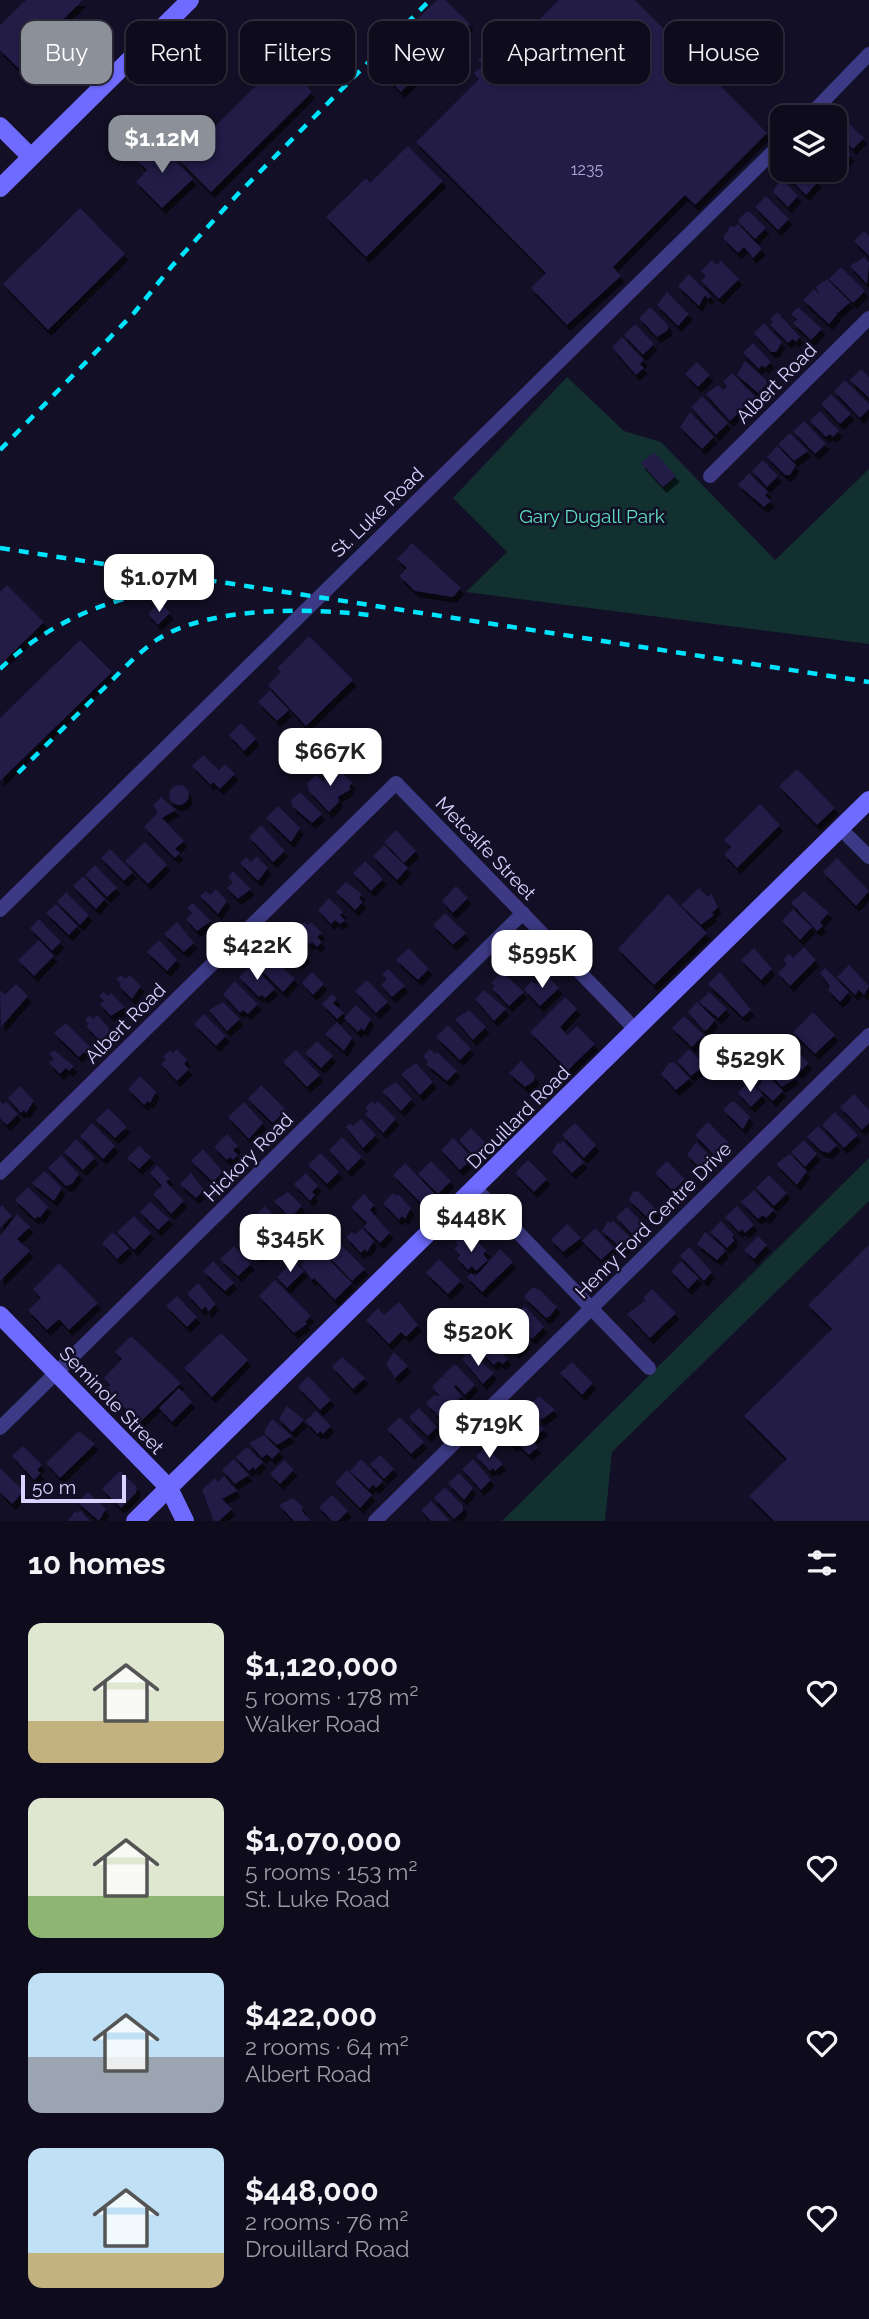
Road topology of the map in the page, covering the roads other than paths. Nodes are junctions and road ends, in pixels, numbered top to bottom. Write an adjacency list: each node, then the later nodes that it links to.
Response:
1 (190, 0): 6 (street)
2 (869, 54): 3 (street)
3 (820, 105)
4 (0, 126): 6 (street)
5 (770, 155): 14 (street, St. Luke Road)
6 (31, 157): 7 (street)
7 (0, 188)
8 (869, 318): 9 (street, Albert Road)
9 (710, 475)
10 (396, 783): 15 (street, Metcalfe Street); 18 (street, Albert Road)
11 (869, 800): 12 (street, Drouillard Road)
12 (840, 828): 13 (street); 16 (street, Drouillard Road)
13 (869, 858)
14 (0, 910)
15 (523, 913): 16 (street, Metcalfe Street); 23 (street, Hickory Road)
16 (636, 1030): 19 (street, Drouillard Road)
17 (869, 1035): 20 (street, Henry Ford Centre Drive)
18 (0, 1172)
19 (475, 1189): 20 (street); 25 (street, Drouillard Road)
20 (591, 1308): 22 (street); 28 (street, Henry Ford Centre Drive)
21 (0, 1315): 23 (street, Seminole Street)
22 (649, 1368)
23 (56, 1372): 24 (street, Hickory Road); 25 (street, Seminole Street)
24 (0, 1427)
25 (169, 1488): 26 (street, Drouillard Road); 27 (street, Seminole Street)
26 (135, 1521)
27 (185, 1521)
28 (375, 1521)

